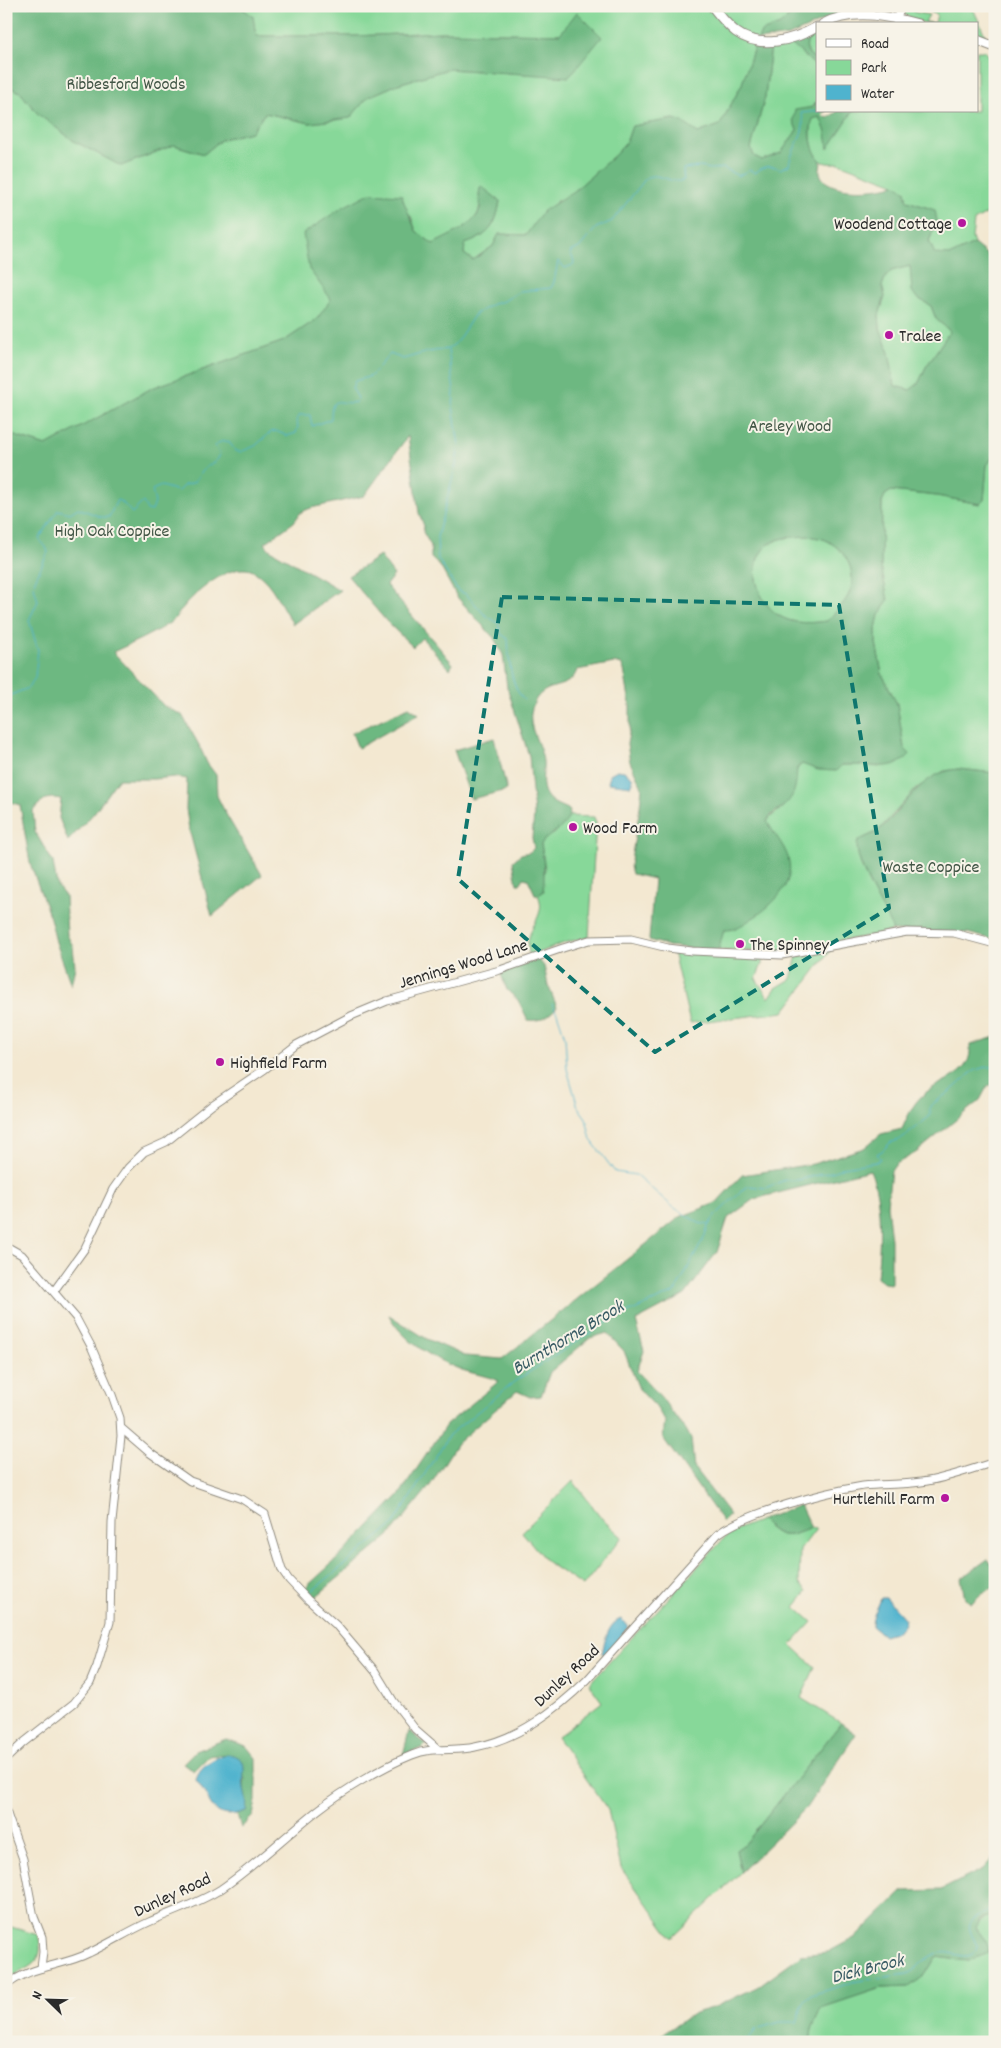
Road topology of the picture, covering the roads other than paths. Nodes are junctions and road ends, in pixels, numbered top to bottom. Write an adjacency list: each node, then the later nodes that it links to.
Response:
1 (712, 6): 6 (main road)
2 (903, 6): 3 (street)
3 (896, 18): 4 (main road); 5 (main road)
4 (827, 22)
5 (911, 22)
6 (816, 27)
7 (978, 40): 8 (main road)
8 (995, 47)
9 (995, 944): 11 (street, Jennings Wood Lane)
10 (6, 1246): 11 (street)
11 (54, 1291): 12 (street)
12 (121, 1428): 14 (street); 15 (street)
13 (995, 1462): 14 (street, Dunley Road)
14 (438, 1749): 17 (street, Dunley Road)
15 (6, 1759)
16 (6, 1811): 17 (street)
17 (41, 1968): 18 (street, Dunley Road)
18 (6, 1986)

